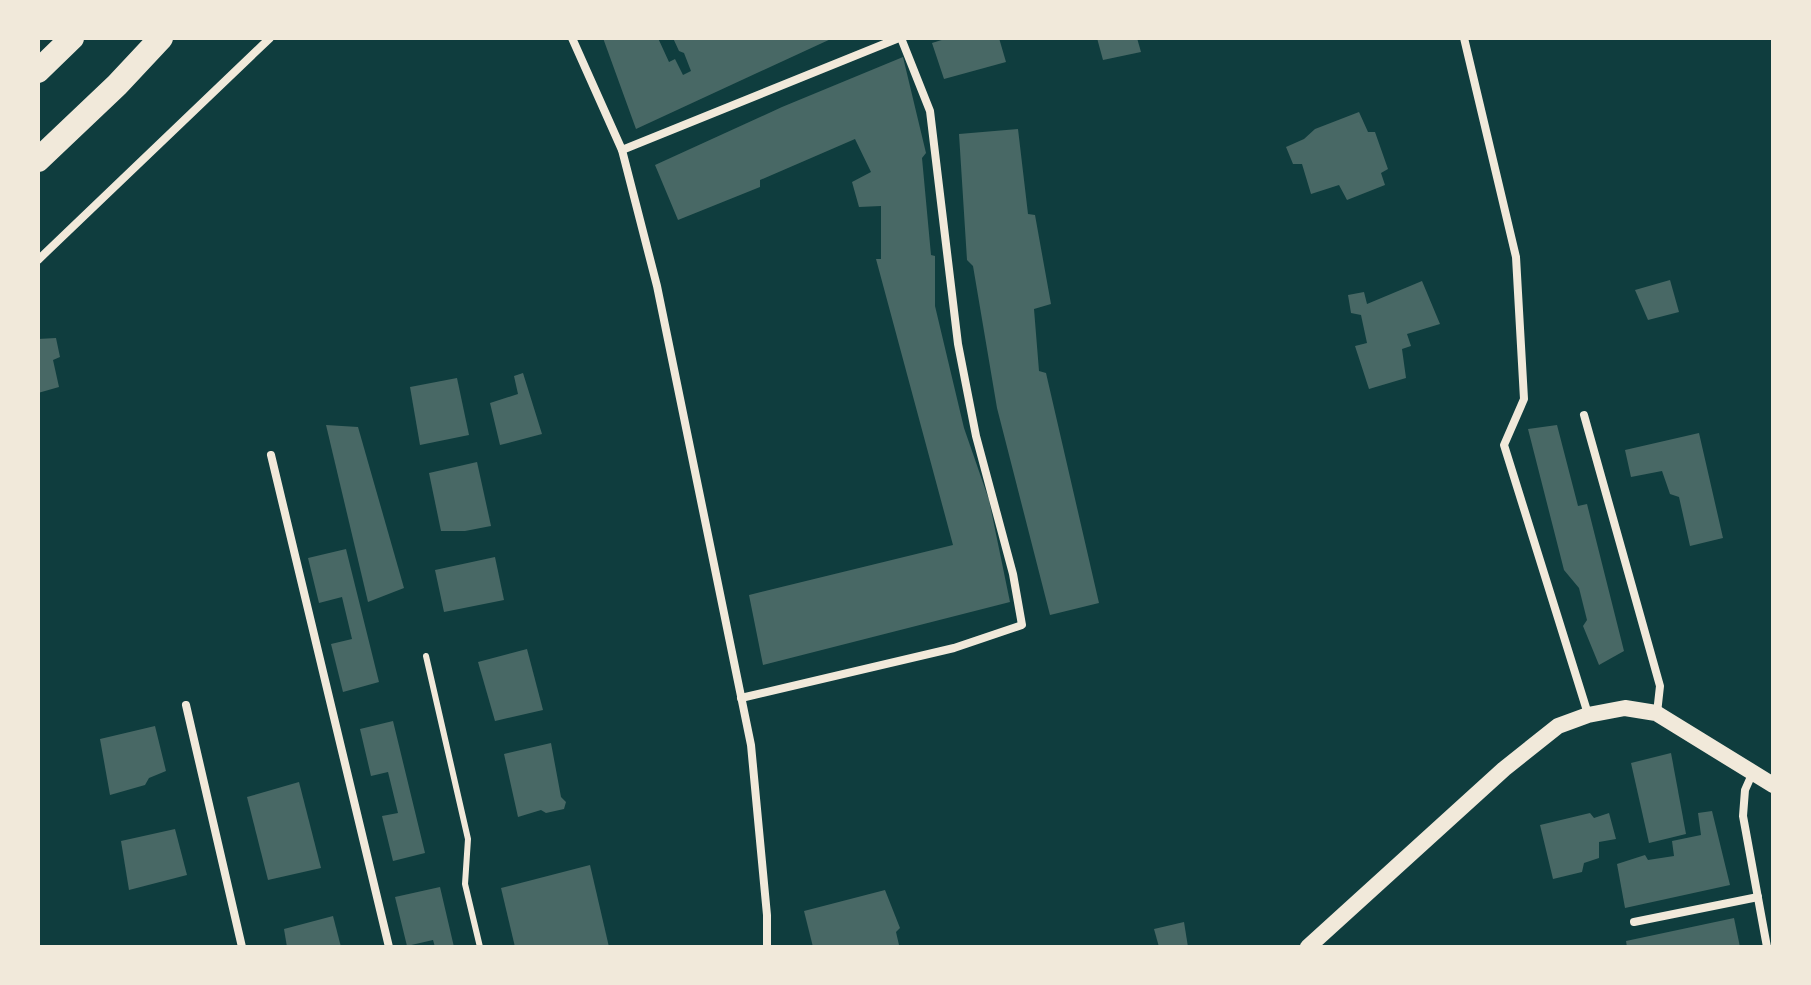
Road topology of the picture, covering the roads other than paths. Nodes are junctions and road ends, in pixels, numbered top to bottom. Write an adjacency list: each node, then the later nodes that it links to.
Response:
1 (72, 38): 8 (highway)
2 (145, 38): 9 (highway)
3 (161, 38): 11 (highway)
4 (270, 38): 12 (street)
5 (572, 38): 10 (street)
6 (900, 38): 10 (street); 16 (street)
7 (1464, 38): 19 (street)
8 (38, 71)
9 (38, 138)
10 (622, 150): 16 (street)
11 (38, 160)
12 (38, 260)
13 (1584, 415): 18 (street)
14 (271, 455): 25 (street)
15 (426, 656): 26 (lane)
16 (741, 698): 27 (street)
17 (186, 705): 24 (street)
18 (1656, 713): 19 (main road); 20 (main road)
19 (1588, 715): 28 (main road)
20 (1753, 771): 21 (main road); 22 (street)
21 (1773, 785)
22 (1758, 897): 23 (street); 29 (street)
23 (1634, 922)
24 (242, 947)
25 (389, 947)
26 (480, 947)
27 (767, 947)
28 (1308, 947)
29 (1767, 947)

